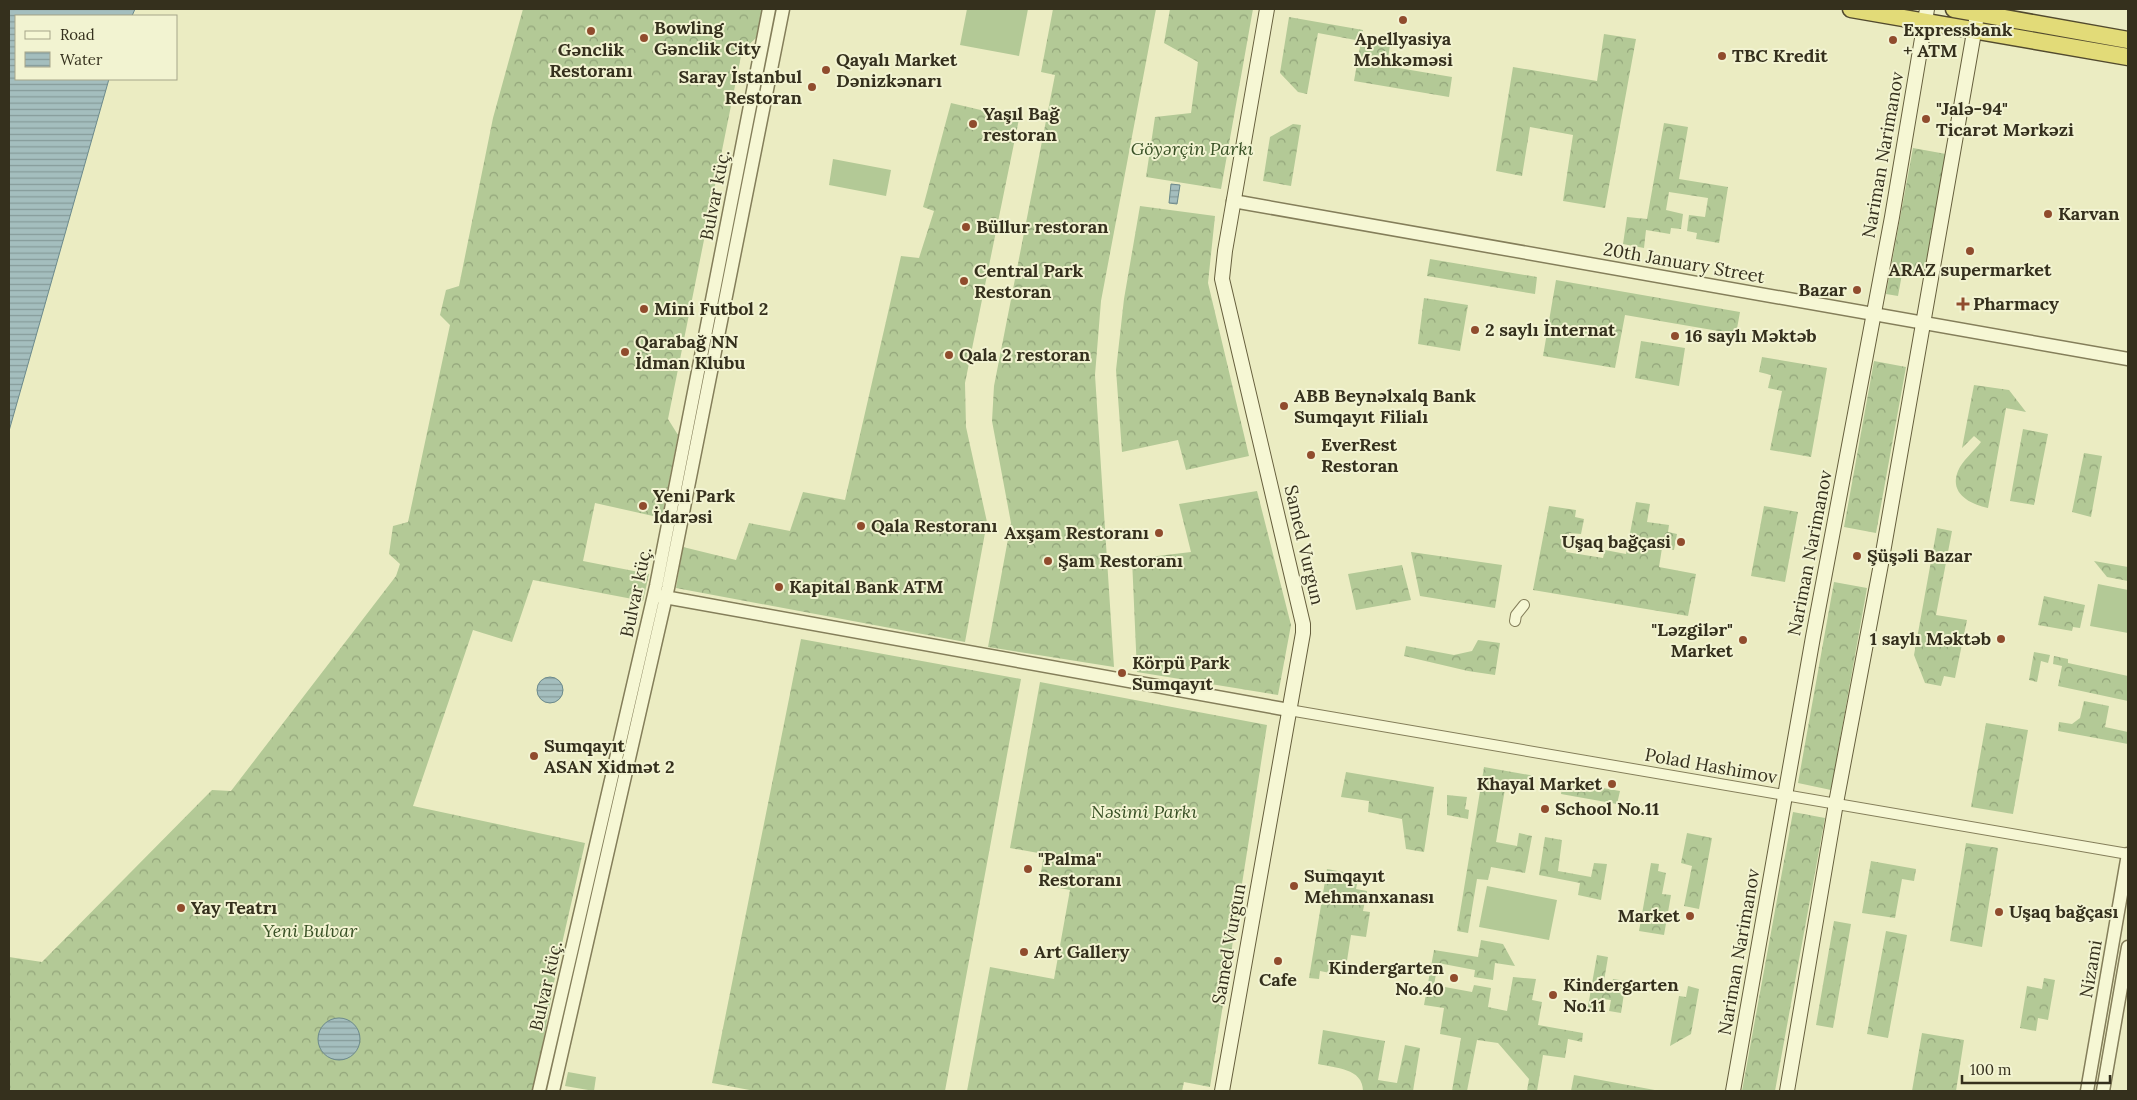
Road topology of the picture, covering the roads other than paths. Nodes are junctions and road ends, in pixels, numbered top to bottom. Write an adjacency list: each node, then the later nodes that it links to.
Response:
1 (770, 9): 11 (street, Bulvar küç.)
2 (783, 9): 11 (street, Bulvar küç.)
3 (1267, 9): 12 (main road, Samed Vurgun)
4 (1851, 9): 7 (highway)
5 (1954, 9): 6 (highway)
6 (1978, 11): 8 (main road); 9 (highway)
7 (1926, 15): 8 (highway); 13 (main road, Nariman Narimanov)
8 (1974, 31): 10 (highway); 14 (main road)
9 (2128, 40)
10 (2128, 57)
11 (751, 137): 16 (street, Bulvar küç.)
12 (1233, 201): 13 (street, 20th January Street); 19 (main road, Samed Vurgun)
13 (1873, 314): 14 (street, 20th January Street); 20 (main road, Nariman Narimanov)
14 (1923, 323): 15 (street, 20th January Street); 21 (main road)
15 (2128, 359)
16 (660, 597): 19 (street); 24 (street, Bulvar küç.); 25 (street, Bulvar küç.)
17 (1524, 605): 18 (street)
18 (1515, 621)
19 (1289, 710): 20 (street, Polad Hashimov); 26 (main road, Samed Vurgun)
20 (1786, 795): 21 (street, Polad Hashimov); 27 (main road, Nariman Narimanov)
21 (1836, 804): 22 (street, Polad Hashimov); 28 (main road)
22 (2128, 854): 29 (street, Nizami)
23 (2128, 947): 30 (street, Nizami)
24 (540, 1091)
25 (553, 1091)
26 (1222, 1091)
27 (1733, 1091)
28 (1787, 1091)
29 (2087, 1091)
30 (2103, 1091)

